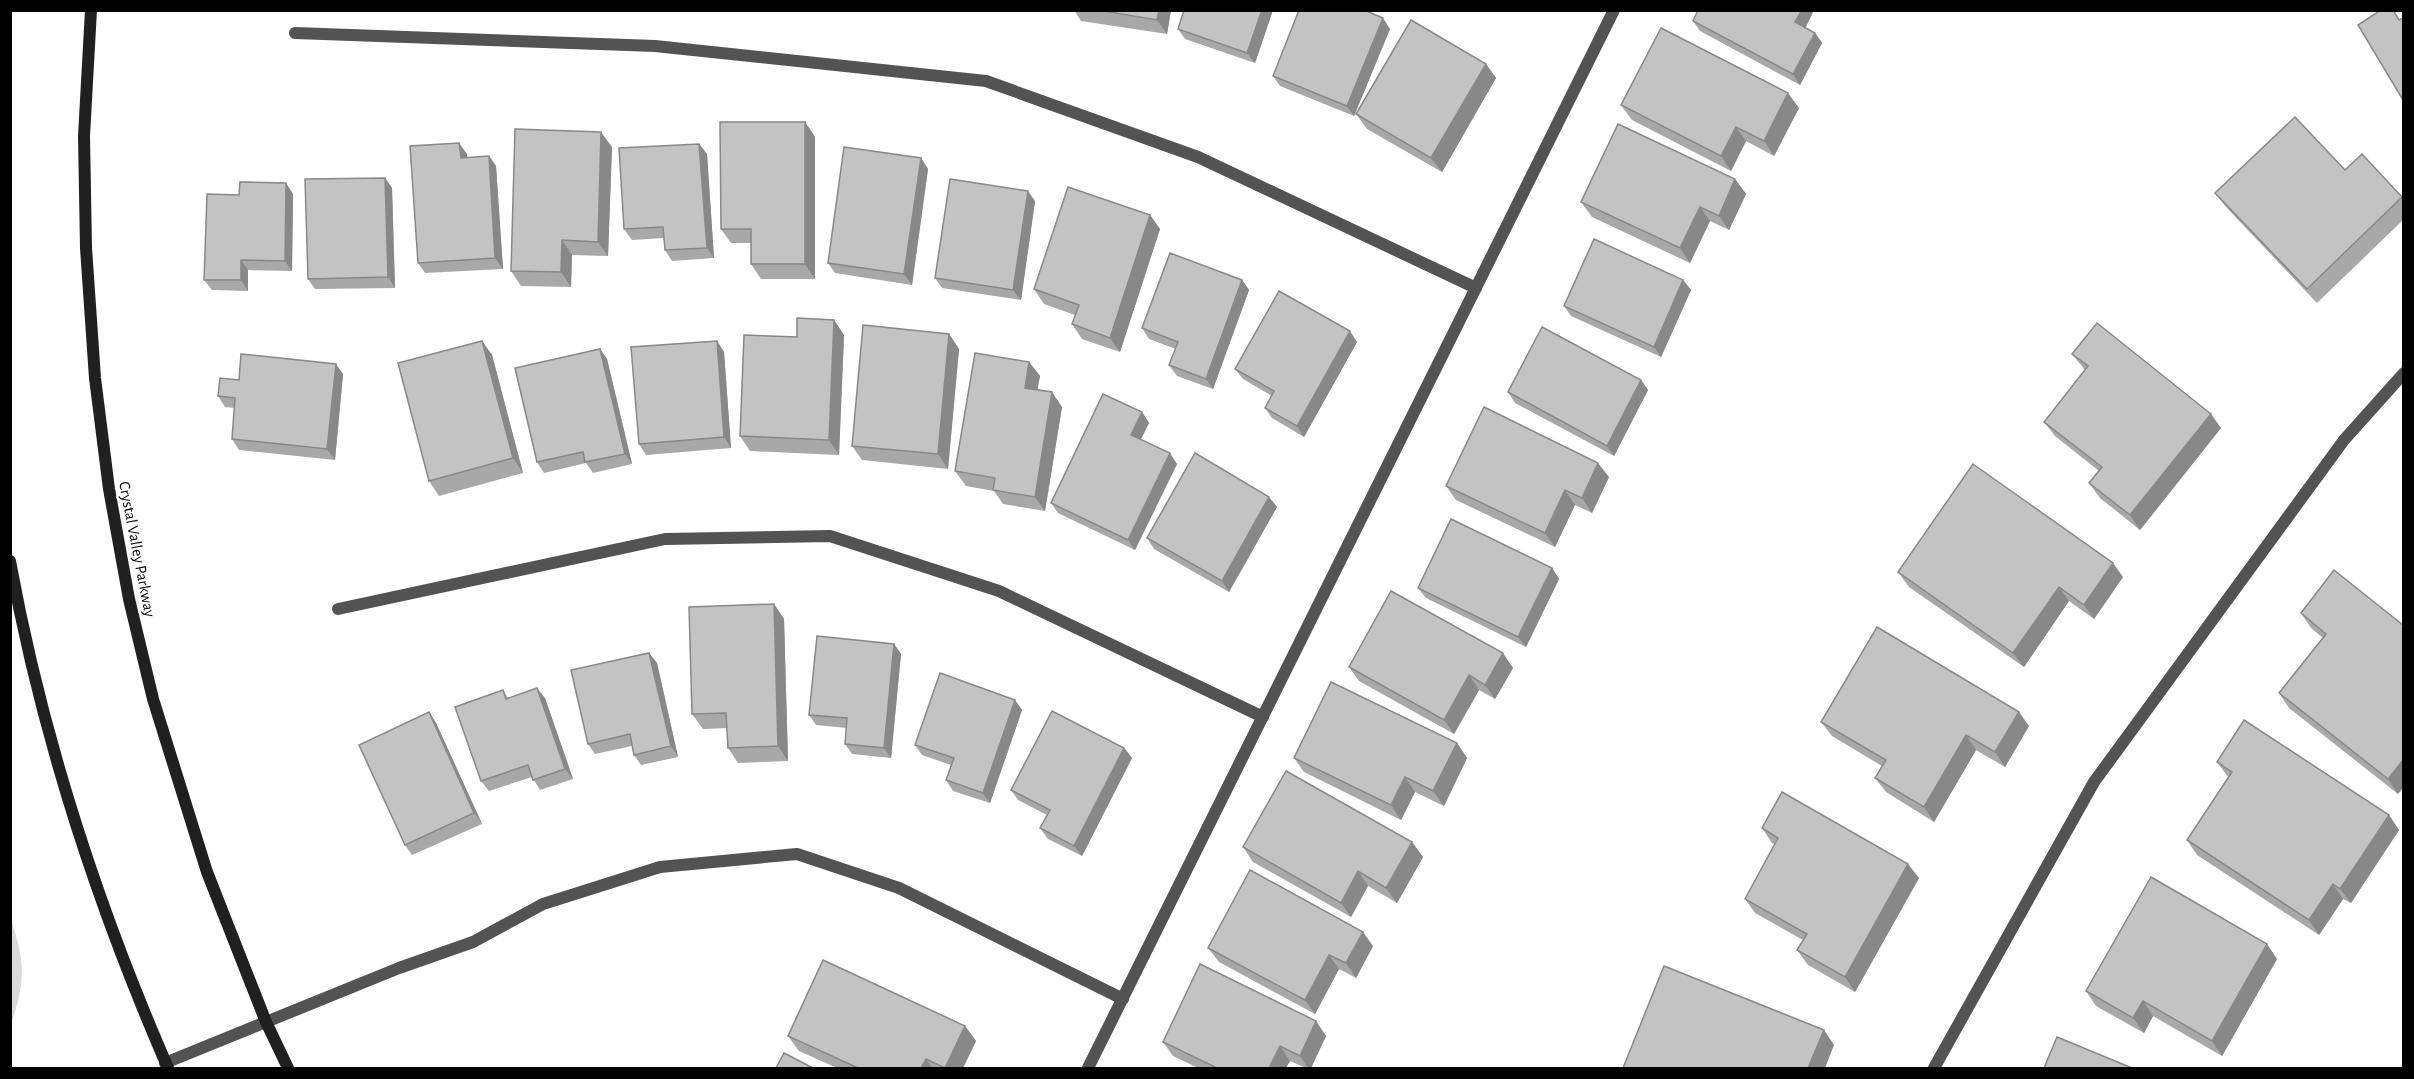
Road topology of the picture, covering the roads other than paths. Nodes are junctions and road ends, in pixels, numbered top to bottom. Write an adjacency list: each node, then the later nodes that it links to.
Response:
1 (91, 10): 10 (main road, Crystal Valley Parkway)
2 (1614, 10): 4 (street)
3 (295, 33): 4 (street)
4 (1476, 288): 8 (street)
5 (2403, 373): 14 (street)
6 (10, 561): 11 (main road)
7 (338, 609): 8 (street)
8 (1263, 717): 9 (street)
9 (1123, 999): 10 (street); 13 (street)
10 (266, 1022): 11 (street); 12 (main road, Crystal Valley Parkway)
11 (166, 1066)
12 (288, 1068)
13 (1088, 1068)
14 (1934, 1068)

